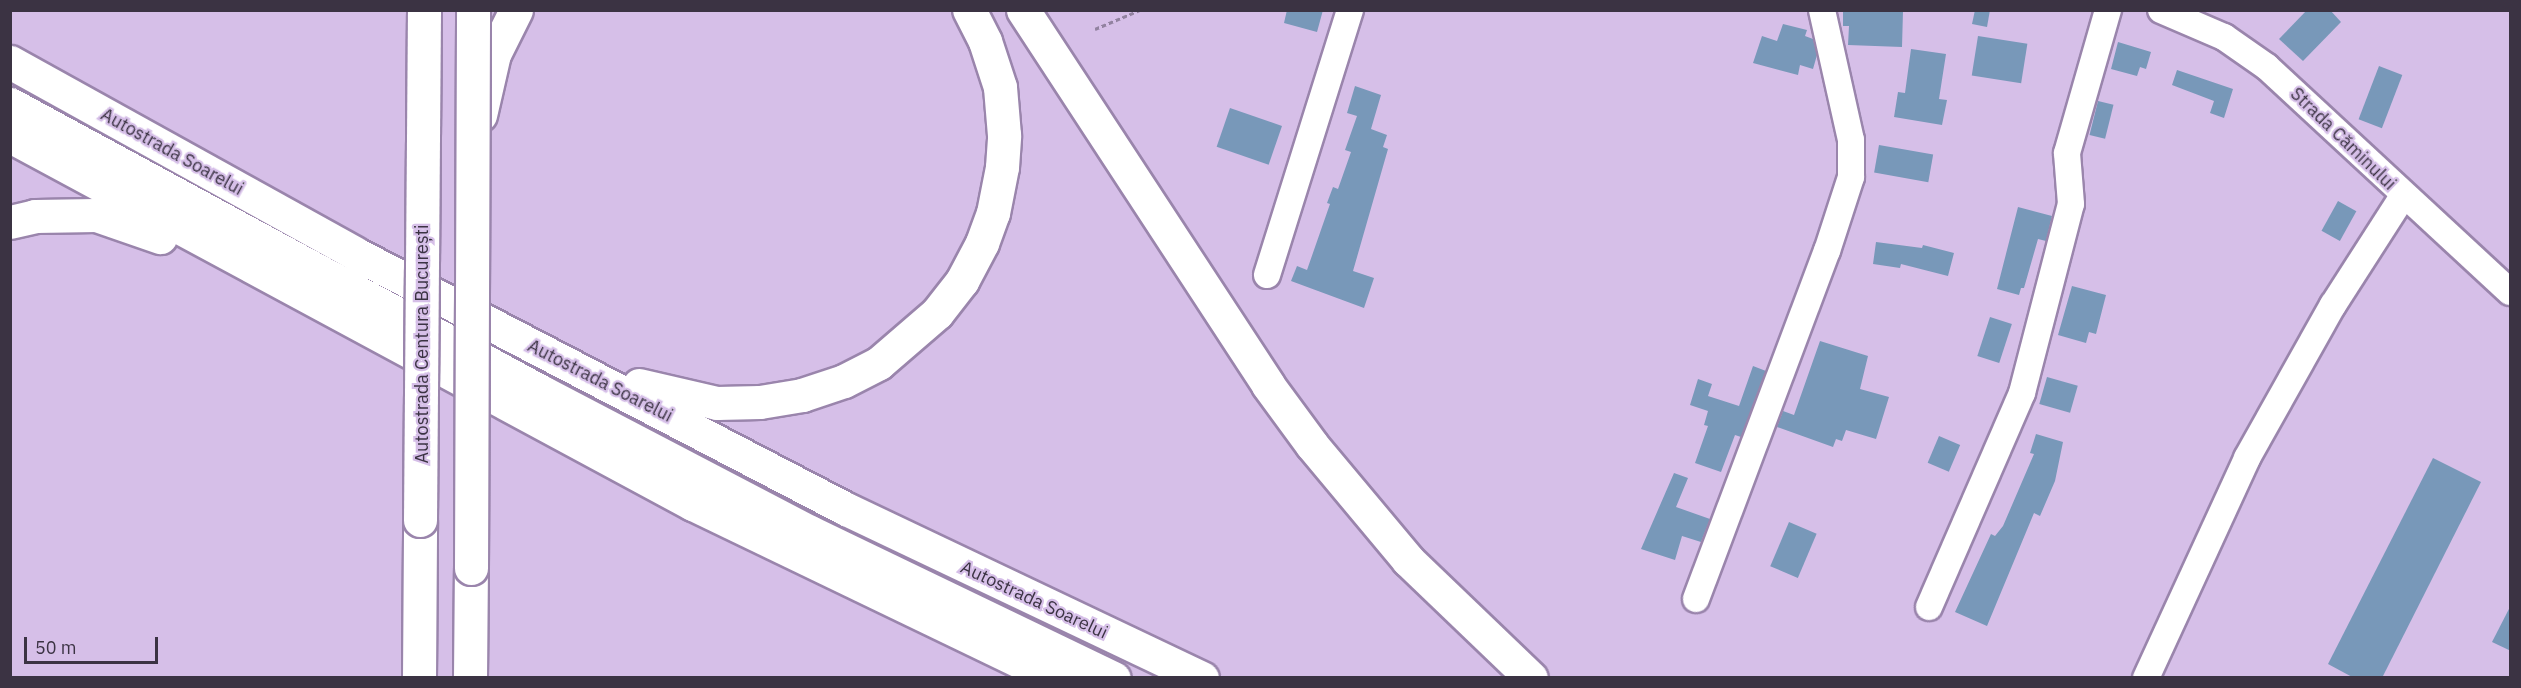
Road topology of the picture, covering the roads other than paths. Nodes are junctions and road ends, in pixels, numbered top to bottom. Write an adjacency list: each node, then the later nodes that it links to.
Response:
1 (424, 10): 25 (highway, Autostrada Centura București, bridge)
2 (473, 10): 14 (highway, bridge)
3 (516, 10): 14 (highway, bridge)
4 (969, 10): 21 (highway)
5 (1023, 10): 31 (highway)
6 (1350, 10): 19 (street)
7 (1822, 10): 22 (street)
8 (2108, 10): 23 (street)
9 (2161, 10): 15 (street, Strada Căminului)
10 (10, 40): 16 (highway)
11 (10, 62): 16 (highway, Autostrada Soarelui)
12 (10, 104): 29 (highway, Autostrada Soarelui)
13 (10, 136): 18 (highway)
14 (472, 170): 26 (highway, bridge)
15 (2403, 196): 20 (street, Strada Căminului); 32 (street)
16 (281, 212): 21 (highway, Autostrada Soarelui)
17 (10, 222): 18 (highway)
18 (252, 268): 24 (highway)
19 (1267, 275)
20 (2511, 292)
21 (537, 348): 30 (highway, Autostrada Soarelui)
22 (1696, 599)
23 (1929, 607)
24 (970, 639): 27 (highway); 28 (highway)
25 (419, 678)
26 (470, 678)
27 (1030, 678)
28 (1054, 678)
29 (1114, 678)
30 (1202, 678)
31 (1531, 678)
32 (2146, 678)

